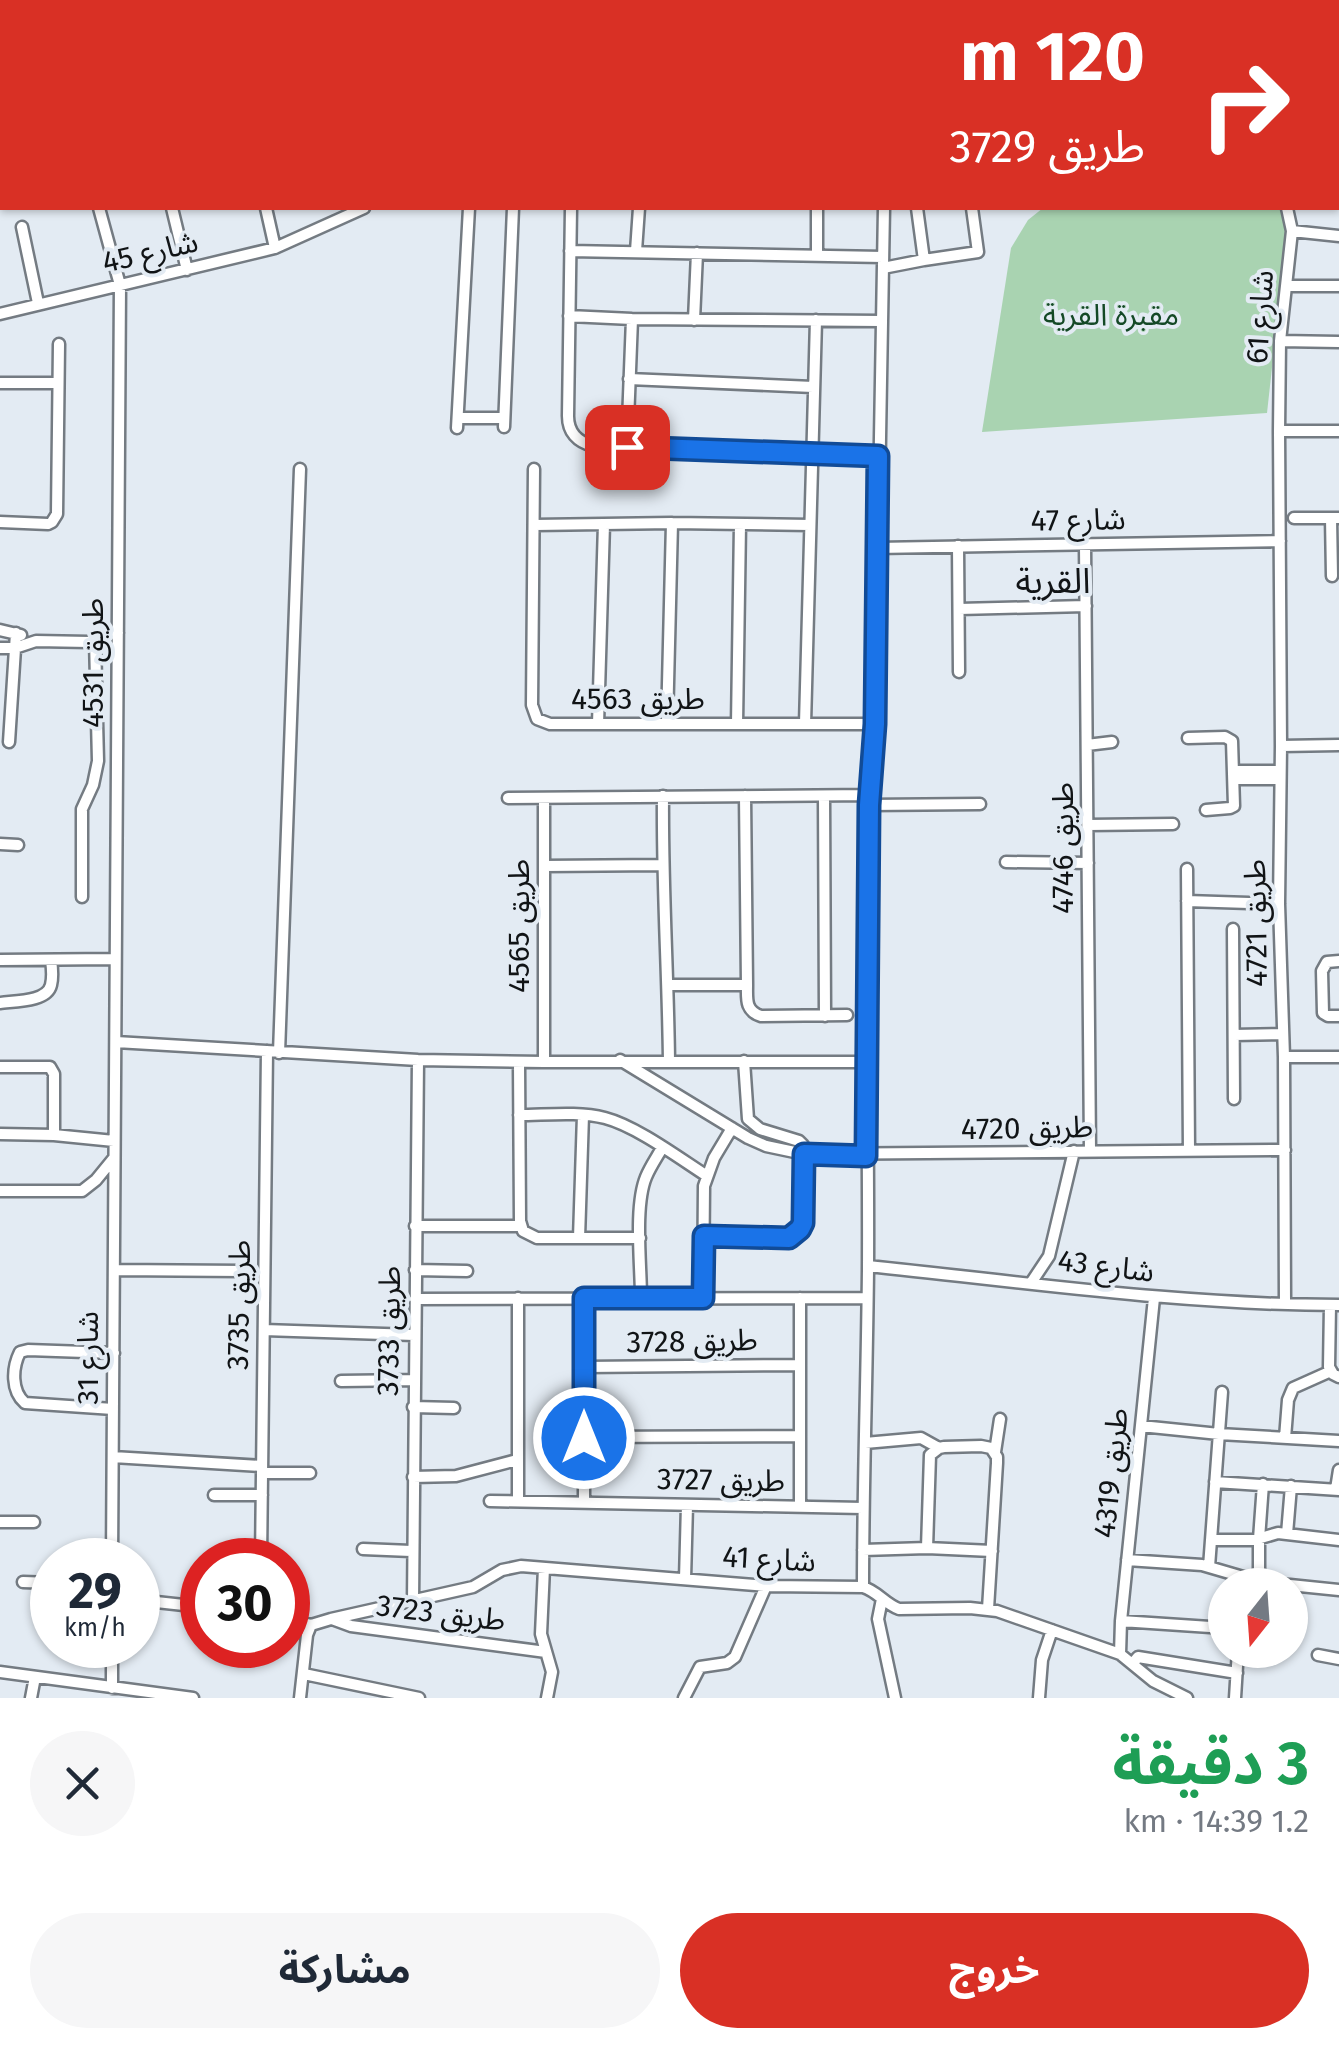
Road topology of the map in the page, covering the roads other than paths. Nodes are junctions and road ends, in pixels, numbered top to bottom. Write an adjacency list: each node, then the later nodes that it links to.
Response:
1 (99, 210): 25 (street, طريق 4531)
2 (172, 210): 24 (street)
3 (266, 210): 17 (street)
4 (360, 210): 17 (street, شارع 45)
5 (468, 210): 6 (street)
6 (512, 210)
7 (571, 210): 18 (street)
8 (639, 210): 19 (street)
9 (816, 210): 21 (street)
10 (884, 210): 23 (street)
11 (917, 210): 22 (street)
12 (972, 210): 22 (street)
13 (1287, 210): 15 (street, شارع 61)
14 (22, 227): 28 (street)
15 (1292, 231): 16 (street); 26 (street, شارع 61)
16 (1339, 236)
17 (276, 248): 24 (street, شارع 45)
18 (570, 251): 19 (street); 30 (street)
19 (636, 252): 20 (street)
20 (697, 253): 21 (street); 32 (street)
21 (817, 256): 23 (street)
22 (924, 260): 23 (street)
23 (883, 263): 34 (street)
24 (187, 270): 25 (street, شارع 45)
25 (120, 285): 28 (street, شارع 45); 66 (street, طريق 4531)
26 (1287, 286): 27 (street); 35 (street, شارع 61)
27 (1339, 286)
28 (38, 303): 29 (street, شارع 45)
29 (0, 314)
30 (569, 316): 31 (street); 44 (street)
31 (632, 319): 32 (street); 38 (street)
32 (694, 320): 33 (street)
33 (816, 320): 34 (street); 41 (street)
34 (882, 320): 46 (street)
35 (1280, 342): 36 (street); 43 (street, شارع 61)
36 (1339, 342)
37 (59, 344): 40 (street)
38 (630, 380): 41 (street); 44 (street)
39 (0, 383): 40 (street)
40 (58, 383): 51 (street)
41 (813, 386): 45 (street)
42 (1339, 431): 43 (street)
43 (1279, 432): 57 (street, شارع 61)
44 (627, 447): 45 (street)
45 (810, 452): 46 (street); 56 (street)
46 (878, 456): 60 (street)
47 (300, 470): 120 (street, طريق 3735)
48 (534, 470): 55 (street, طريق 4563)
49 (1294, 518): 50 (street)
50 (1335, 518): 61 (street)
51 (0, 522)
52 (604, 524): 53 (street); 55 (street); 73 (street)
53 (672, 524): 54 (street); 74 (street)
54 (740, 524): 56 (street); 75 (street)
55 (536, 525): 73 (street, طريق 4563)
56 (810, 525): 76 (street)
57 (1280, 541): 58 (street, شارع 47); 83 (street, طريق 4721)
58 (1085, 545): 59 (street, شارع 47); 62 (street, طريق 4746)
59 (958, 546): 60 (street, شارع 47); 63 (street)
60 (877, 548): 77 (street)
61 (1332, 576)
62 (1086, 606): 63 (street); 81 (street, طريق 4746)
63 (958, 610): 71 (street)
64 (0, 630): 65 (street)
65 (16, 633): 68 (street); 70 (street)
66 (118, 633): 67 (street); 107 (street, طريق 4531)
67 (95, 640): 68 (street); 103 (street)
68 (36, 641): 70 (street)
69 (0, 648): 70 (street)
70 (15, 648): 72 (street)
71 (959, 672)
72 (6, 704): 79 (street)
73 (598, 724): 74 (street, طريق 4563)
74 (667, 724): 75 (street, طريق 4563)
75 (738, 724): 76 (street, طريق 4563)
76 (805, 724): 77 (street, طريق 4563)
77 (875, 724): 91 (street)
78 (1188, 738): 84 (street)
79 (8, 742)
80 (1112, 742): 81 (street)
81 (1088, 745): 95 (street, طريق 4746)
82 (1339, 745): 83 (street)
83 (1281, 746): 85 (street, طريق 4721)
84 (1234, 775): 85 (street); 93 (street)
85 (1280, 775): 105 (street, طريق 4721)
86 (663, 796): 87 (street); 90 (street); 101 (street)
87 (746, 796): 88 (street); 111 (street)
88 (824, 796): 91 (street); 115 (street)
89 (508, 798): 90 (street)
90 (544, 798): 100 (street, طريق 4565)
91 (869, 800): 92 (street); 128 (street)
92 (980, 804)
93 (1206, 810)
94 (1173, 824): 95 (street)
95 (1088, 825): 99 (street, طريق 4746)
96 (0, 844): 97 (street)
97 (18, 845)
98 (1006, 862): 99 (street)
99 (1088, 863): 140 (street, طريق 4746)
100 (544, 866): 101 (street); 123 (street, طريق 4565)
101 (662, 866): 112 (street)
102 (1186, 869): 104 (street)
103 (82, 897)
104 (1187, 901): 105 (street); 142 (street)
105 (1279, 904): 117 (street, طريق 4721)
106 (1233, 929): 118 (street)
107 (115, 959): 109 (street); 119 (street, طريق 4531)
108 (0, 960): 109 (street)
109 (52, 960): 113 (street)
110 (1339, 961): 116 (street)
111 (747, 984): 112 (street); 115 (street)
112 (668, 985): 126 (street)
113 (0, 1003)
114 (847, 1015): 115 (street)
115 (825, 1016)
116 (1339, 1016)
117 (1283, 1034): 118 (street); 121 (street, طريق 4721)
118 (1234, 1035): 131 (street)
119 (116, 1042): 120 (street); 137 (street, شارع 31)
120 (273, 1052): 124 (street); 169 (street, طريق 3735)
121 (1284, 1057): 122 (street); 139 (street, طريق 4721)
122 (1339, 1057)
123 (544, 1058): 125 (street); 129 (street)
124 (418, 1060): 129 (street); 148 (street, طريق 3733)
125 (620, 1060): 126 (street); 134 (street, طريق 4720)
126 (669, 1061): 127 (street)
127 (744, 1061): 128 (street); 143 (street)
128 (865, 1062): 144 (street)
129 (519, 1063): 132 (street)
130 (0, 1067): 136 (street)
131 (1234, 1099)
132 (519, 1115): 133 (street); 149 (street)
133 (582, 1115): 138 (street); 151 (street)
134 (732, 1128): 143 (street, طريق 4720); 146 (street)
135 (0, 1134): 136 (street)
136 (54, 1134): 137 (street)
137 (114, 1141): 145 (street, شارع 31)
138 (662, 1148): 146 (street); 152 (street)
139 (1285, 1150): 142 (street, طريق 4720); 167 (street, طريق 4721)
140 (1090, 1151): 141 (street, طريق 4720); 142 (street, طريق 4720)
141 (1074, 1152): 144 (street, طريق 4720); 158 (street)
142 (1189, 1152)
143 (804, 1154): 144 (street, طريق 4720); 150 (street)
144 (866, 1156): 153 (street)
145 (114, 1157): 147 (street); 154 (street, شارع 31)
146 (707, 1176): 150 (street)
147 (0, 1191)
148 (416, 1226): 149 (street); 155 (street, طريق 3733)
149 (520, 1226): 151 (street)
150 (704, 1236): 163 (street)
151 (579, 1238): 152 (street)
152 (640, 1238): 162 (street)
153 (868, 1266): 158 (street, شارع 43); 165 (street)
154 (114, 1270): 156 (street); 171 (street, شارع 31)
155 (415, 1270): 157 (street); 159 (street, طريق 3733)
156 (244, 1271)
157 (467, 1272)
158 (1031, 1282): 166 (street, شارع 43)
159 (414, 1298): 160 (street); 170 (street, طريق 3733)
160 (518, 1298): 161 (street); 192 (street)
161 (584, 1298): 162 (street); 173 (street, طريق 3728)
162 (641, 1298): 163 (street)
163 (703, 1298): 164 (street)
164 (800, 1298): 165 (street); 172 (street)
165 (867, 1298): 188 (street)
166 (1154, 1298): 167 (street, شارع 43); 182 (street, طريق 4319)
167 (1284, 1304): 168 (street, شارع 43)
168 (1335, 1305): 174 (street)
169 (264, 1330): 170 (street); 193 (street, طريق 3735)
170 (414, 1335): 175 (street, طريق 3733)
171 (114, 1353): 180 (street, شارع 31); 180 (street)
172 (800, 1365): 173 (street, طريق 3728); 184 (street)
173 (585, 1367): 185 (street, طريق 3728)
174 (1335, 1374): 186 (street)
175 (413, 1380): 176 (street); 178 (street, طريق 3733)
176 (341, 1381)
177 (1222, 1392): 183 (street)
178 (413, 1407): 179 (street); 196 (street, طريق 3733)
179 (454, 1408)
180 (113, 1409): 191 (street, شارع 31)
181 (1000, 1419): 190 (street)
182 (1141, 1426): 183 (street); 222 (street, طريق 4319)
183 (1219, 1434): 186 (street); 197 (street)
184 (800, 1436): 185 (street); 207 (street)
185 (584, 1438): 205 (street, طريق 3728)
186 (1284, 1438): 187 (street)
187 (1339, 1441)
188 (865, 1443): 189 (street); 208 (street)
189 (938, 1448): 190 (street); 217 (street)
190 (995, 1452): 221 (street)
191 (113, 1458): 193 (street); 212 (street, شارع 31)
192 (517, 1460): 196 (street); 204 (street)
193 (262, 1469): 195 (street); 202 (street, طريق 3735)
194 (1339, 1470): 200 (street)
195 (310, 1473)
196 (412, 1476): 220 (street, طريق 3733)
197 (1216, 1482): 198 (street); 215 (street)
198 (1263, 1484): 199 (street); 214 (street)
199 (1291, 1486): 200 (street); 211 (street)
200 (1338, 1490)
201 (214, 1495): 202 (street)
202 (262, 1495): 213 (street, طريق 3735)
203 (490, 1501): 204 (street, طريق 3727)
204 (518, 1501): 205 (street, طريق 3727)
205 (584, 1502): 206 (street, طريق 3727)
206 (687, 1504): 207 (street, طريق 3727); 227 (street)
207 (800, 1507): 208 (street, طريق 3727)
208 (863, 1508): 219 (street)
209 (0, 1522): 210 (street)
210 (34, 1522)
211 (1287, 1534): 214 (street); 216 (street)
212 (112, 1538)
213 (261, 1538)
214 (1259, 1539): 215 (street); 226 (street)
215 (1211, 1540): 223 (street)
216 (1339, 1540)
217 (927, 1548): 219 (street); 221 (street)
218 (362, 1549): 220 (street)
219 (863, 1550): 231 (street)
220 (412, 1551): 235 (street, طريق 3733)
221 (992, 1551): 236 (street)
222 (1127, 1560): 223 (street); 238 (street, طريق 4319)
223 (1210, 1567): 225 (street)
224 (544, 1568): 227 (street, شارع 41); 235 (street, شارع 41); 242 (street)
225 (1213, 1568)
226 (1255, 1568)
227 (684, 1579): 230 (street, شارع 41)
228 (24, 1582): 229 (street)
229 (30, 1582)
230 (766, 1586): 231 (street, شارع 41); 262 (street)
231 (862, 1587): 234 (street, شارع 41)
232 (1308, 1587): 233 (street)
233 (1339, 1590)
234 (882, 1598): 236 (street, شارع 41); 263 (street)
235 (412, 1602): 237 (street, شارع 41)
236 (988, 1610): 241 (street, شارع 41)
237 (331, 1619): 239 (street, شارع 41); 242 (street, طريق 3723)
238 (1121, 1621): 240 (street); 243 (street, طريق 4319)
239 (312, 1625): 251 (street)
240 (1208, 1627)
241 (1052, 1630): 243 (street, شارع 41); 264 (street)
242 (546, 1652): 261 (street)
243 (1120, 1654): 246 (street, شارع 41)
244 (1318, 1655): 245 (street)
245 (1339, 1659)
246 (1133, 1663): 250 (street); 265 (street, شارع 41)
247 (112, 1668): 254 (street)
248 (1237, 1668): 250 (street)
249 (0, 1672): 252 (street)
250 (1237, 1673): 266 (street)
251 (304, 1674): 253 (street); 258 (street)
252 (36, 1677): 254 (street); 256 (street)
253 (348, 1684): 255 (street); 259 (street)
254 (112, 1688): 257 (street)
255 (394, 1696): 260 (street)
256 (31, 1698)
257 (193, 1698)
258 (300, 1698)
259 (346, 1698)
260 (419, 1698)
261 (547, 1698)
262 (684, 1698)
263 (895, 1698)
264 (1040, 1698)
265 (1186, 1698)
266 (1235, 1698)

